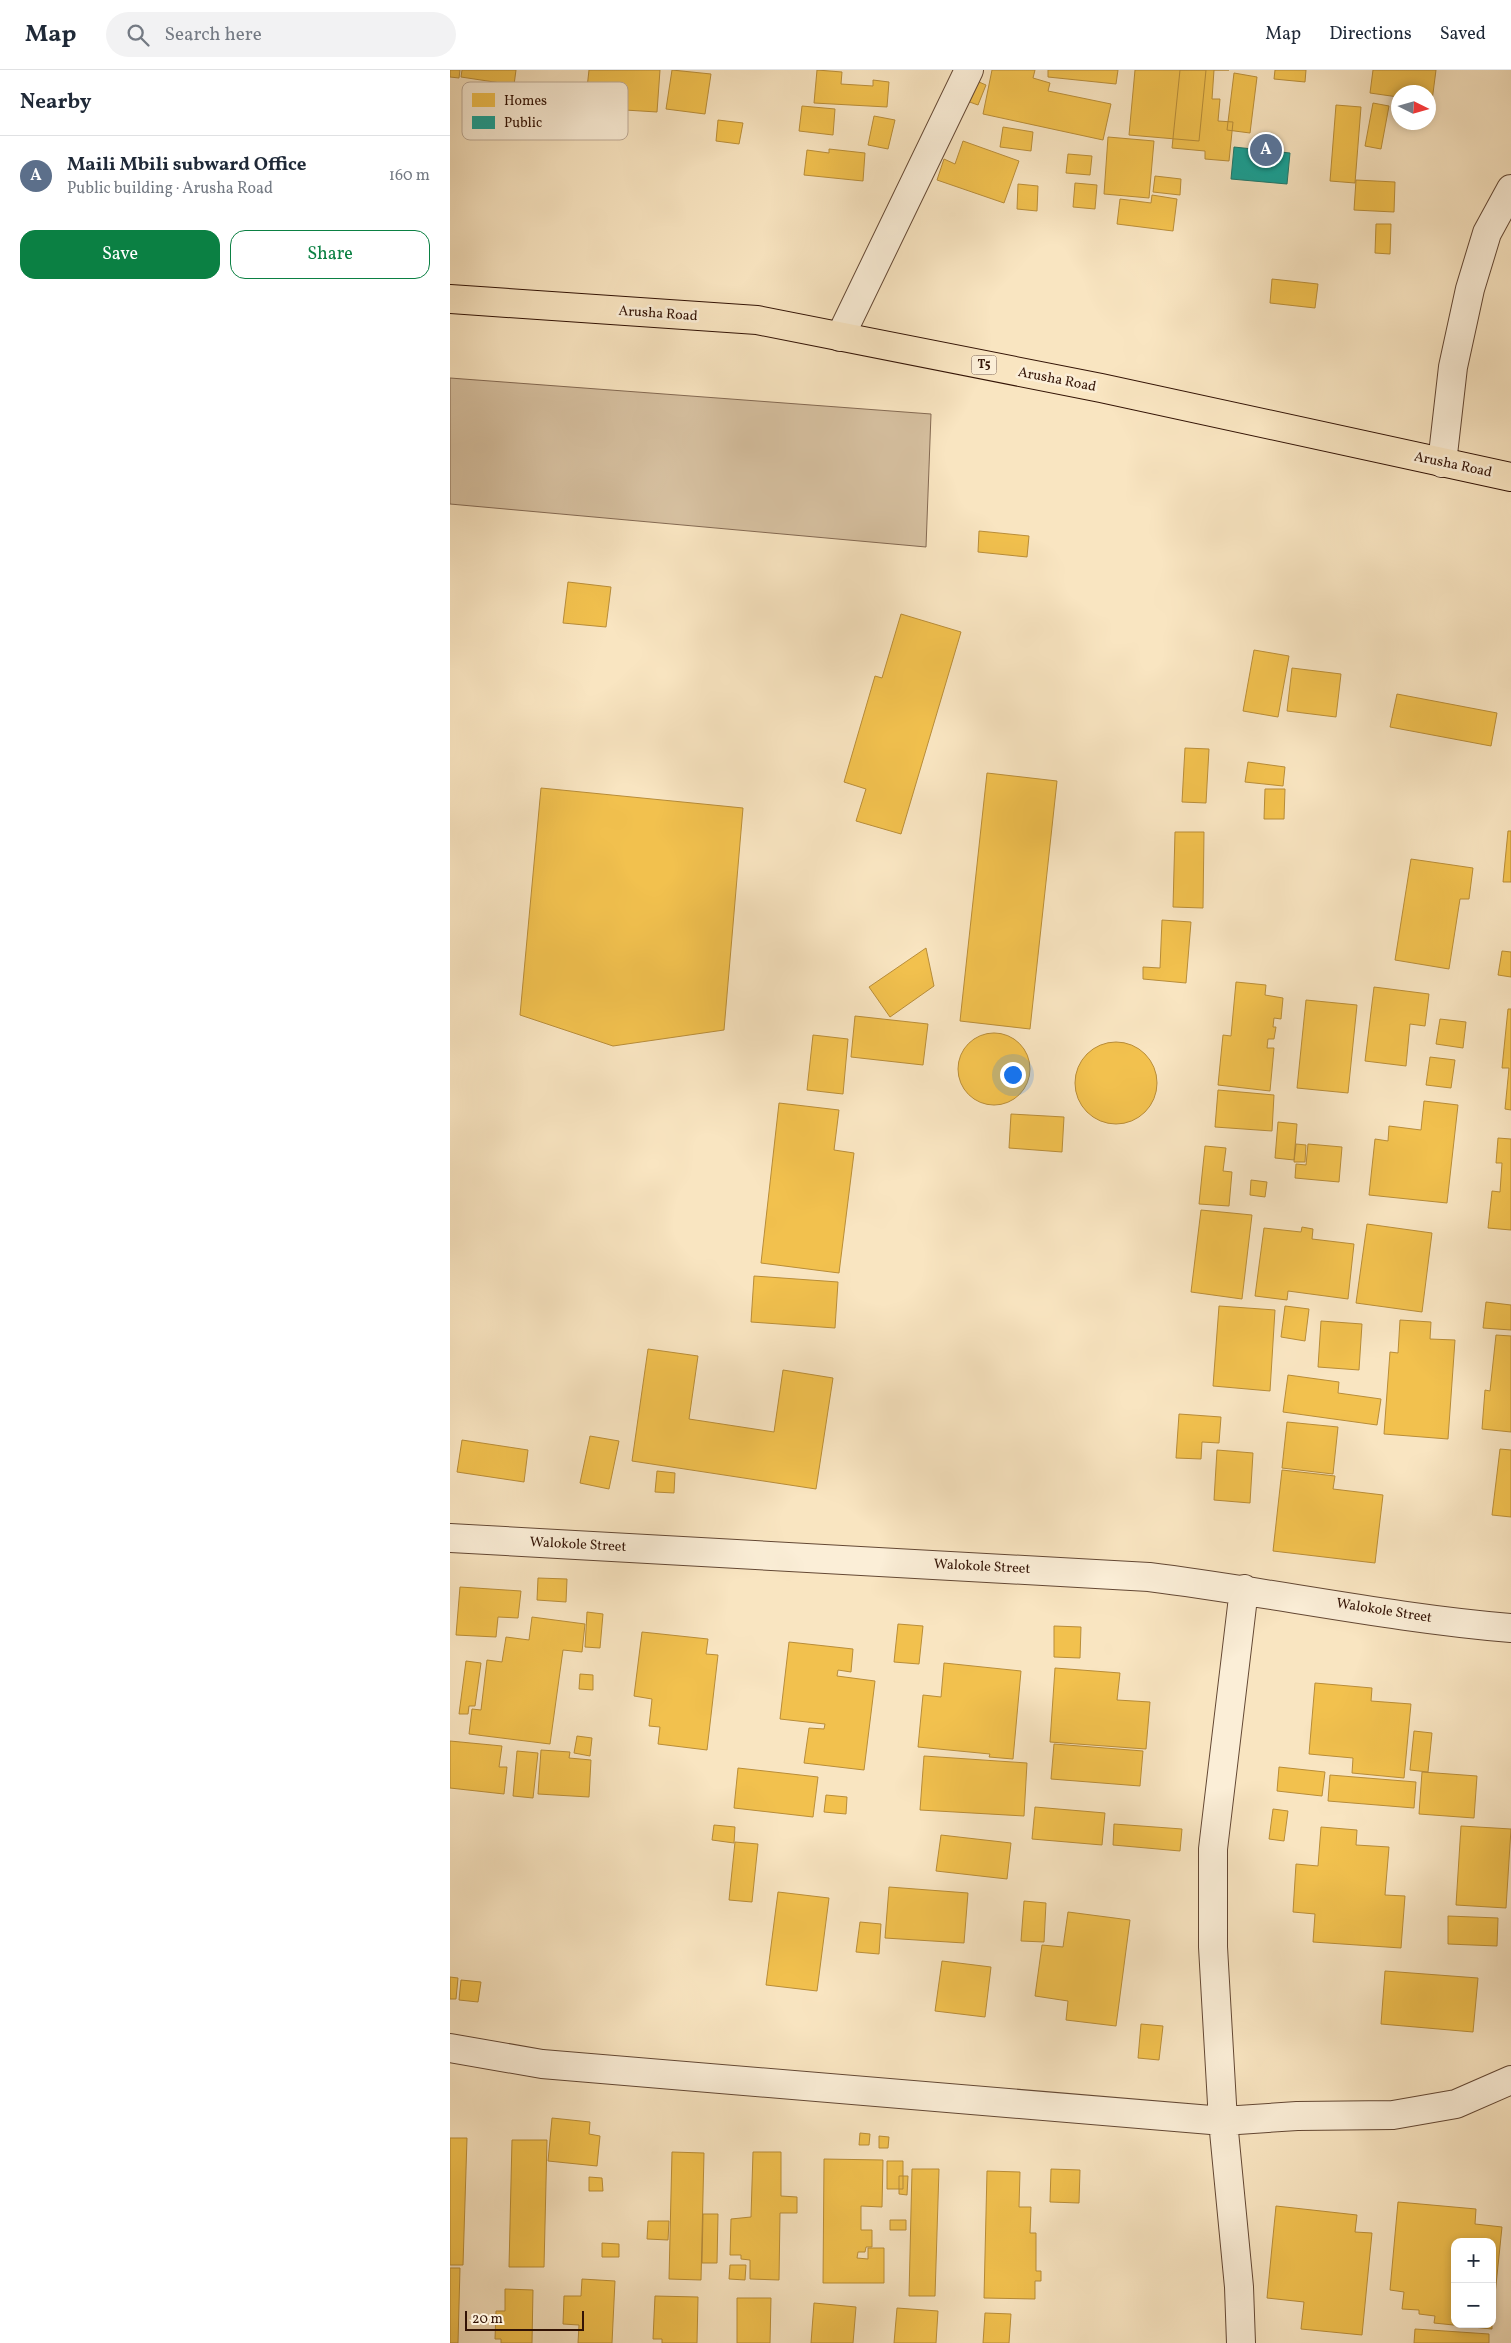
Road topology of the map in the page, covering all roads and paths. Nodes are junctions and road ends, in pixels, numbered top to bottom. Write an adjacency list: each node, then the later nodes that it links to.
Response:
1 (969, 70): 4 (street)
2 (1511, 188): 5 (street)
3 (450, 299): 4 (highway, Arusha Road / T5)
4 (840, 337): 5 (highway, Arusha Road / T5)
5 (1442, 462): 6 (highway, Arusha Road / T5)
6 (1511, 477)
7 (450, 1538): 8 (street, Walokole Street)
8 (1244, 1589): 9 (street, Walokole Street); 12 (street)
9 (1511, 1628)
10 (450, 2048): 12 (street)
11 (1511, 2080): 12 (street)
12 (1223, 2121): 13 (street)
13 (1241, 2343)

